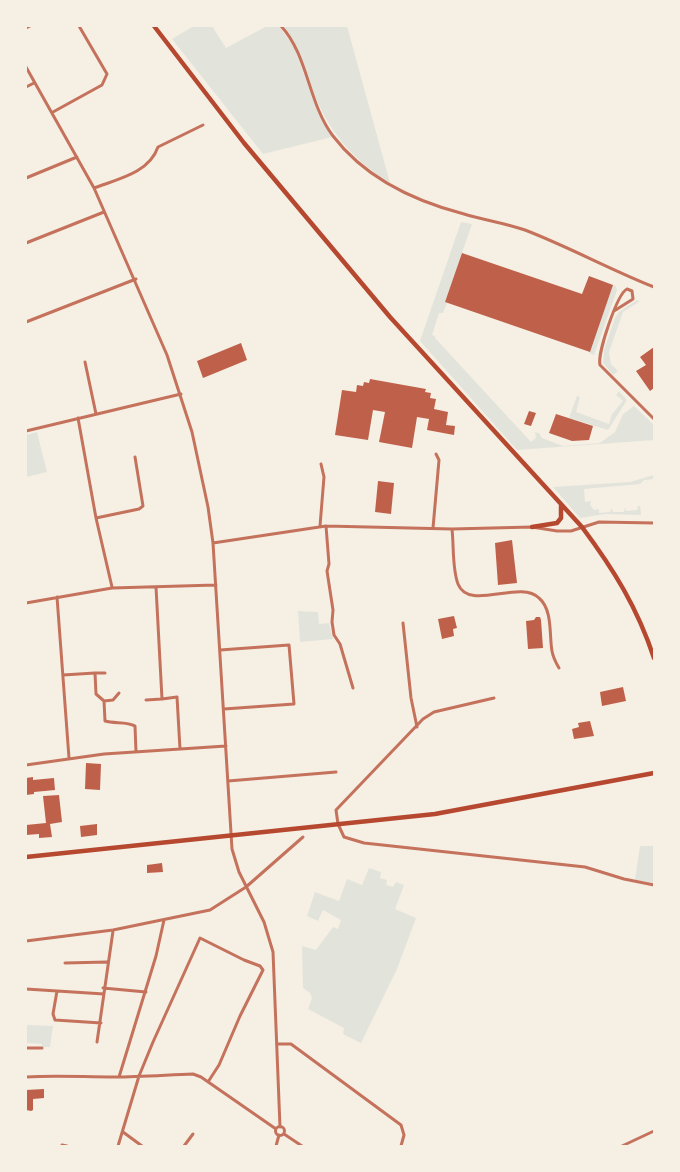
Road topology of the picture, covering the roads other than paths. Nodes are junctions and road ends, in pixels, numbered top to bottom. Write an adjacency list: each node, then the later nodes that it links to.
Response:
1 (30, 26): 5 (street)
2 (79, 26): 9 (street)
3 (154, 26): 29 (main road)
4 (281, 26): 17 (street)
5 (26, 28)
6 (26, 67): 7 (street)
7 (34, 83): 8 (street); 9 (street)
8 (26, 87)
9 (53, 112): 11 (street)
10 (202, 125): 13 (street)
11 (77, 157): 12 (street); 13 (street)
12 (26, 178)
13 (94, 188): 14 (street)
14 (104, 212): 15 (street); 16 (street)
15 (26, 243)
16 (136, 279): 19 (street); 21 (street)
17 (654, 287)
18 (615, 311): 18 (street); 24 (street)
19 (26, 322)
20 (85, 362): 22 (street)
21 (181, 394): 22 (street); 38 (street)
22 (96, 414): 23 (street)
23 (78, 418): 25 (street); 30 (street)
24 (654, 419)
25 (26, 431)
26 (436, 454): 35 (street)
27 (135, 457): 30 (street)
28 (321, 464): 32 (street)
29 (561, 506): 34 (main road); 36 (main road)
30 (96, 518): 41 (street)
31 (653, 522): 34 (street)
32 (320, 526): 33 (street); 38 (street)
33 (326, 526): 35 (street); 51 (street)
34 (582, 527): 36 (street); 46 (main road)
35 (433, 528): 37 (street)
36 (532, 528): 37 (street)
37 (452, 529): 47 (street)
38 (213, 543): 39 (street)
39 (216, 585): 40 (street); 45 (street)
40 (156, 586): 41 (street); 54 (street)
41 (112, 588): 42 (street)
42 (57, 597): 43 (street); 50 (street)
43 (26, 603)
44 (403, 623): 58 (street)
45 (220, 650): 57 (street); 57 (street)
46 (654, 658)
47 (559, 668)
48 (95, 673): 49 (street); 50 (street); 56 (street)
49 (105, 673)
50 (63, 675): 62 (street)
51 (353, 688)
52 (118, 693): 56 (street)
53 (494, 698): 58 (street)
54 (162, 699): 55 (street); 60 (street)
55 (146, 700)
56 (104, 701): 61 (street)
57 (224, 709): 59 (street)
58 (417, 727): 67 (street)
59 (226, 746): 60 (street); 66 (street)
60 (180, 749): 61 (street)
61 (136, 752): 62 (street)
62 (69, 758): 63 (street)
63 (26, 765)
64 (336, 772): 66 (street)
65 (654, 773): 67 (main road)
66 (228, 781): 68 (street)
67 (338, 824): 68 (main road); 71 (street)
68 (230, 836): 70 (main road); 72 (street)
69 (303, 837): 72 (street)
70 (26, 856)
71 (654, 885)
72 (246, 887): 73 (street); 85 (street)
73 (164, 920): 74 (street); 81 (street)
74 (113, 930): 75 (street); 76 (street)
75 (26, 941)
76 (107, 962): 77 (street); 78 (street)
77 (65, 963)
78 (104, 988): 81 (street); 82 (street)
79 (26, 989): 80 (street)
80 (57, 991): 82 (street); 83 (street)
81 (146, 992): 90 (street)
82 (104, 994): 83 (street)
83 (101, 1023): 84 (street)
84 (97, 1042)
85 (278, 1044): 92 (street); 104 (street)
86 (26, 1048): 87 (street)
87 (42, 1048)
88 (139, 1076): 90 (street); 91 (street); 91 (street); 94 (street)
89 (26, 1077): 90 (street)
90 (119, 1077)
91 (208, 1082): 92 (street)
92 (278, 1128): 96 (street); 96 (street)
93 (654, 1131): 105 (street)
94 (123, 1132): 99 (street); 100 (street)
95 (193, 1134): 101 (street)
96 (281, 1135): 102 (street); 103 (street)
97 (62, 1145): 98 (street)
98 (67, 1146)
99 (118, 1146)
100 (142, 1146)
101 (184, 1146)
102 (276, 1146)
103 (302, 1146)
104 (401, 1146)
105 (622, 1146)

